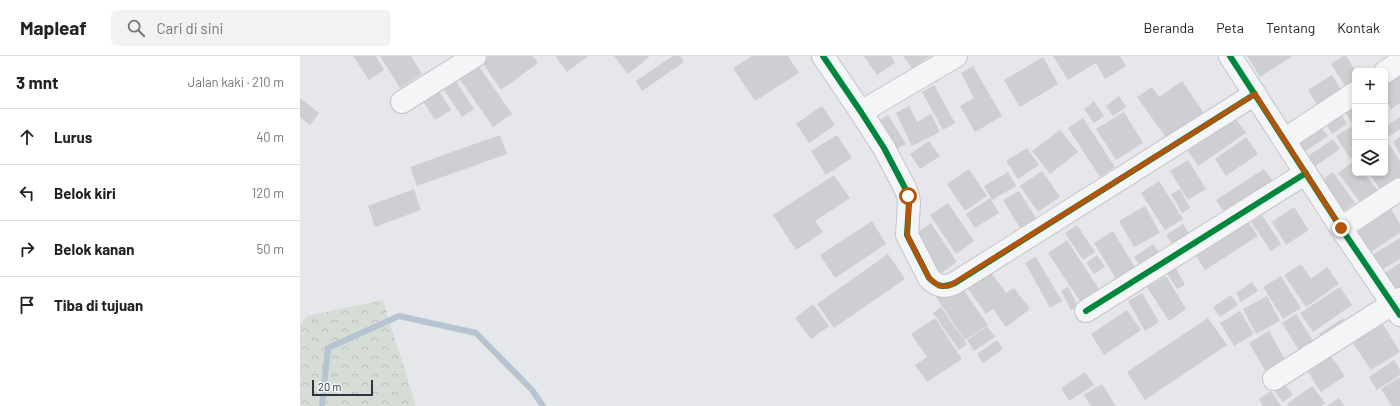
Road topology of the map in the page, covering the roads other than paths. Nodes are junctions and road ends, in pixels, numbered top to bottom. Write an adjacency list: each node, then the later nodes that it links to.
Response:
1 (475, 56): 9 (street)
2 (823, 56): 10 (street)
3 (956, 56): 10 (street)
4 (1230, 56): 7 (street)
5 (1400, 62): 6 (street)
6 (1388, 70)
7 (1255, 94): 10 (street); 11 (street)
8 (1352, 95): 11 (street)
9 (402, 102)
10 (862, 112)
11 (1284, 140): 12 (street)
12 (1306, 173): 14 (street); 16 (street)
13 (1400, 189): 14 (street)
14 (1341, 228): 15 (street)
15 (1398, 306): 17 (street)
16 (1086, 311)
17 (1274, 379)

